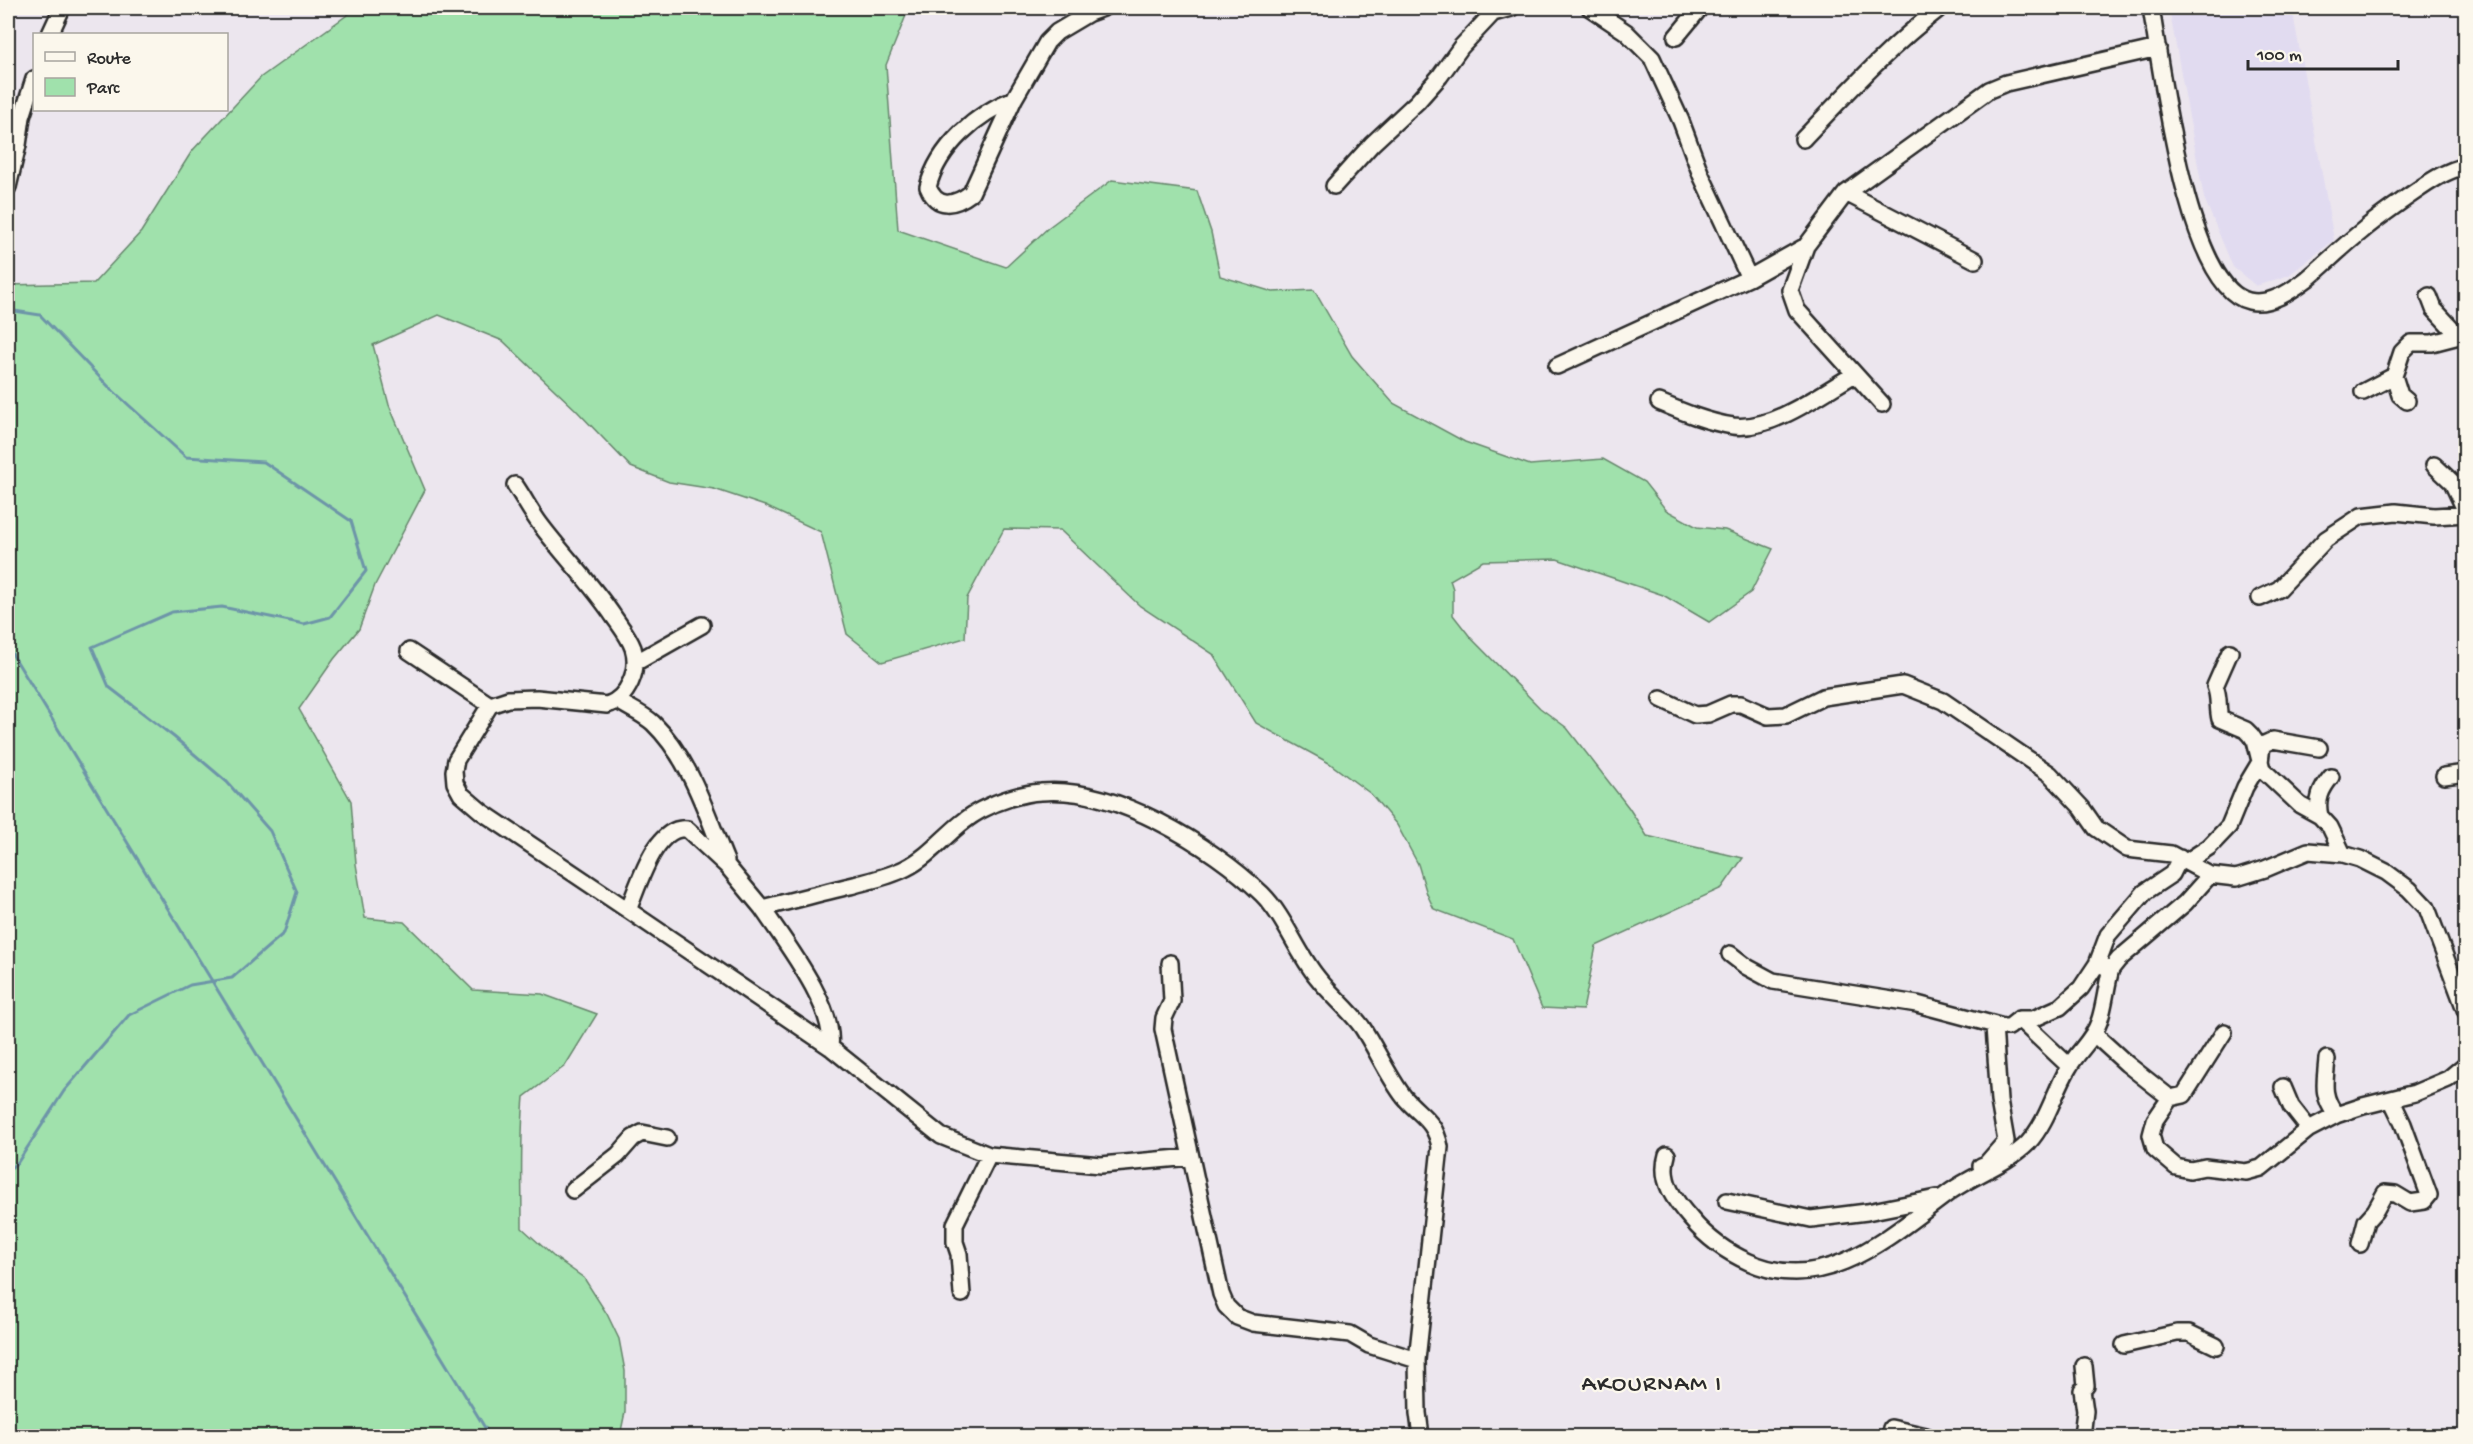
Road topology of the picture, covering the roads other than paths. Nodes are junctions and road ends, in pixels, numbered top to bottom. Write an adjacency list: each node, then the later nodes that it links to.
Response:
1 (62, 8): 9 (street)
2 (1103, 8): 13 (street)
3 (1512, 8): 8 (street)
4 (1590, 8): 21 (street)
5 (1700, 8): 10 (street)
6 (1940, 8): 14 (street)
7 (2151, 8): 11 (street)
8 (1493, 10): 16 (street)
9 (50, 33)
10 (1676, 37)
11 (2158, 48): 15 (street); 18 (street)
12 (33, 83): 17 (street)
13 (1014, 99): 13 (street)
14 (1803, 139)
15 (2466, 166)
16 (1334, 186)
17 (8, 187)
18 (1846, 193): 19 (street); 20 (street)
19 (1806, 246): 21 (street); 25 (street)
20 (1975, 260)
21 (1749, 278): 24 (street)
22 (2428, 296): 23 (street)
23 (2462, 337): 26 (street)
24 (1557, 366)
25 (1854, 374): 29 (street); 30 (street)
26 (2394, 376): 27 (street); 28 (street)
27 (2363, 392)
28 (2407, 401)
29 (1659, 402)
30 (1882, 404)
31 (2434, 465): 33 (street)
32 (515, 485): 38 (street)
33 (2466, 513): 34 (street)
34 (2260, 598)
35 (702, 625): 38 (street)
36 (409, 651): 41 (street)
37 (2230, 651): 43 (street)
38 (635, 663): 40 (street)
39 (1661, 699): 49 (street)
40 (618, 701): 41 (street); 50 (street)
41 (490, 705): 53 (street)
42 (2319, 748): 43 (street)
43 (2260, 762): 47 (street); 49 (street)
44 (2466, 773): 45 (street)
45 (2444, 776)
46 (2331, 777): 47 (street)
47 (2320, 816): 48 (street)
48 (2343, 854): 51 (street); 57 (street)
49 (2183, 860): 51 (street); 56 (street)
50 (728, 867): 52 (street); 53 (street)
51 (2210, 875): 56 (street)
52 (762, 908): 62 (street); 83 (street)
53 (628, 910): 62 (street)
54 (1730, 954): 59 (street)
55 (1170, 963): 75 (street)
56 (2104, 966): 58 (street); 61 (street)
57 (2466, 1012)
58 (2019, 1020): 59 (street); 65 (street)
59 (1994, 1026): 72 (street)
60 (2224, 1032): 67 (street)
61 (2094, 1034): 65 (street); 67 (street)
62 (830, 1047): 73 (street)
63 (2326, 1059): 69 (street)
64 (2466, 1064): 68 (street)
65 (2069, 1066): 72 (street)
66 (2283, 1087): 70 (street)
67 (2170, 1098): 70 (street)
68 (2392, 1101): 69 (street); 79 (street)
69 (2336, 1115): 70 (street)
70 (2309, 1129)
71 (667, 1137): 76 (street)
72 (2011, 1147): 77 (street)
73 (989, 1155): 75 (street); 80 (street)
74 (1666, 1155): 77 (street)
75 (1191, 1157): 83 (street)
76 (573, 1190)
77 (1948, 1193): 78 (street)
78 (1727, 1201)
79 (2360, 1244)
80 (962, 1294)
81 (2124, 1345): 82 (street)
82 (2216, 1346)
83 (1417, 1360): 86 (street)
84 (2085, 1366): 88 (street)
85 (1891, 1428): 87 (street)
86 (1421, 1437)
87 (1926, 1437)
88 (2082, 1437)

